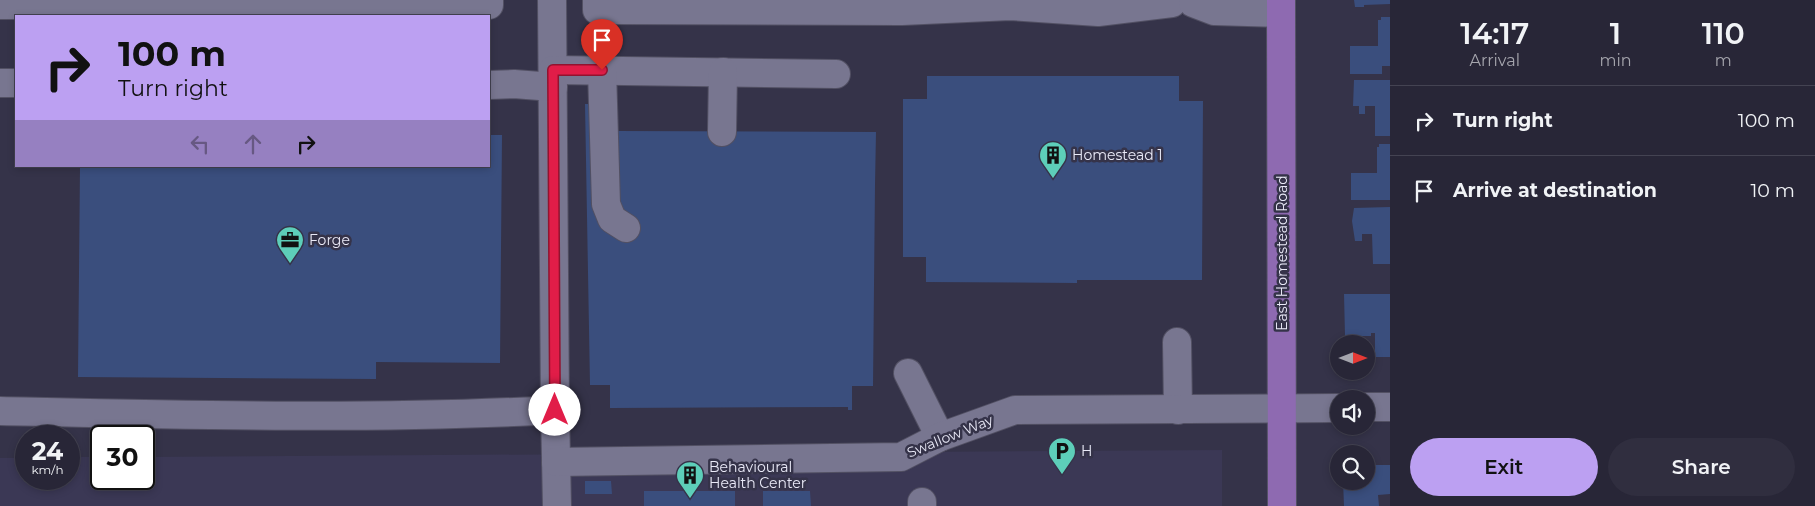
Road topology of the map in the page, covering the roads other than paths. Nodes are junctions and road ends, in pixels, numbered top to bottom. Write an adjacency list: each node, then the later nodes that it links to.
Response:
1 (489, 0): 5 (street)
2 (552, 0): 12 (street)
3 (597, 0): 7 (street)
4 (1184, 1): 7 (street); 8 (street)
5 (247, 2): 6 (street)
6 (0, 5)
7 (1098, 6)
8 (1281, 6): 23 (main road, East Homestead Road)
9 (602, 70): 10 (street); 12 (street); 17 (street)
10 (723, 72): 11 (street); 16 (street)
11 (836, 74)
12 (553, 78): 15 (street); 24 (street)
13 (0, 83): 14 (street)
14 (15, 83)
15 (490, 84)
16 (722, 132)
17 (626, 228)
18 (1177, 342): 25 (street)
19 (908, 373): 27 (street)
20 (1390, 407): 22 (street)
21 (1330, 408): 23 (street, Swallow Way)
22 (1375, 408)
23 (1283, 409): 25 (street, Swallow Way); 30 (main road, East Homestead Road)
24 (555, 410): 26 (street); 28 (street)
25 (1178, 410): 27 (street, Swallow Way)
26 (0, 411)
27 (940, 437): 28 (street, Swallow Way)
28 (556, 462): 29 (street)
29 (557, 506)
30 (1282, 506)

